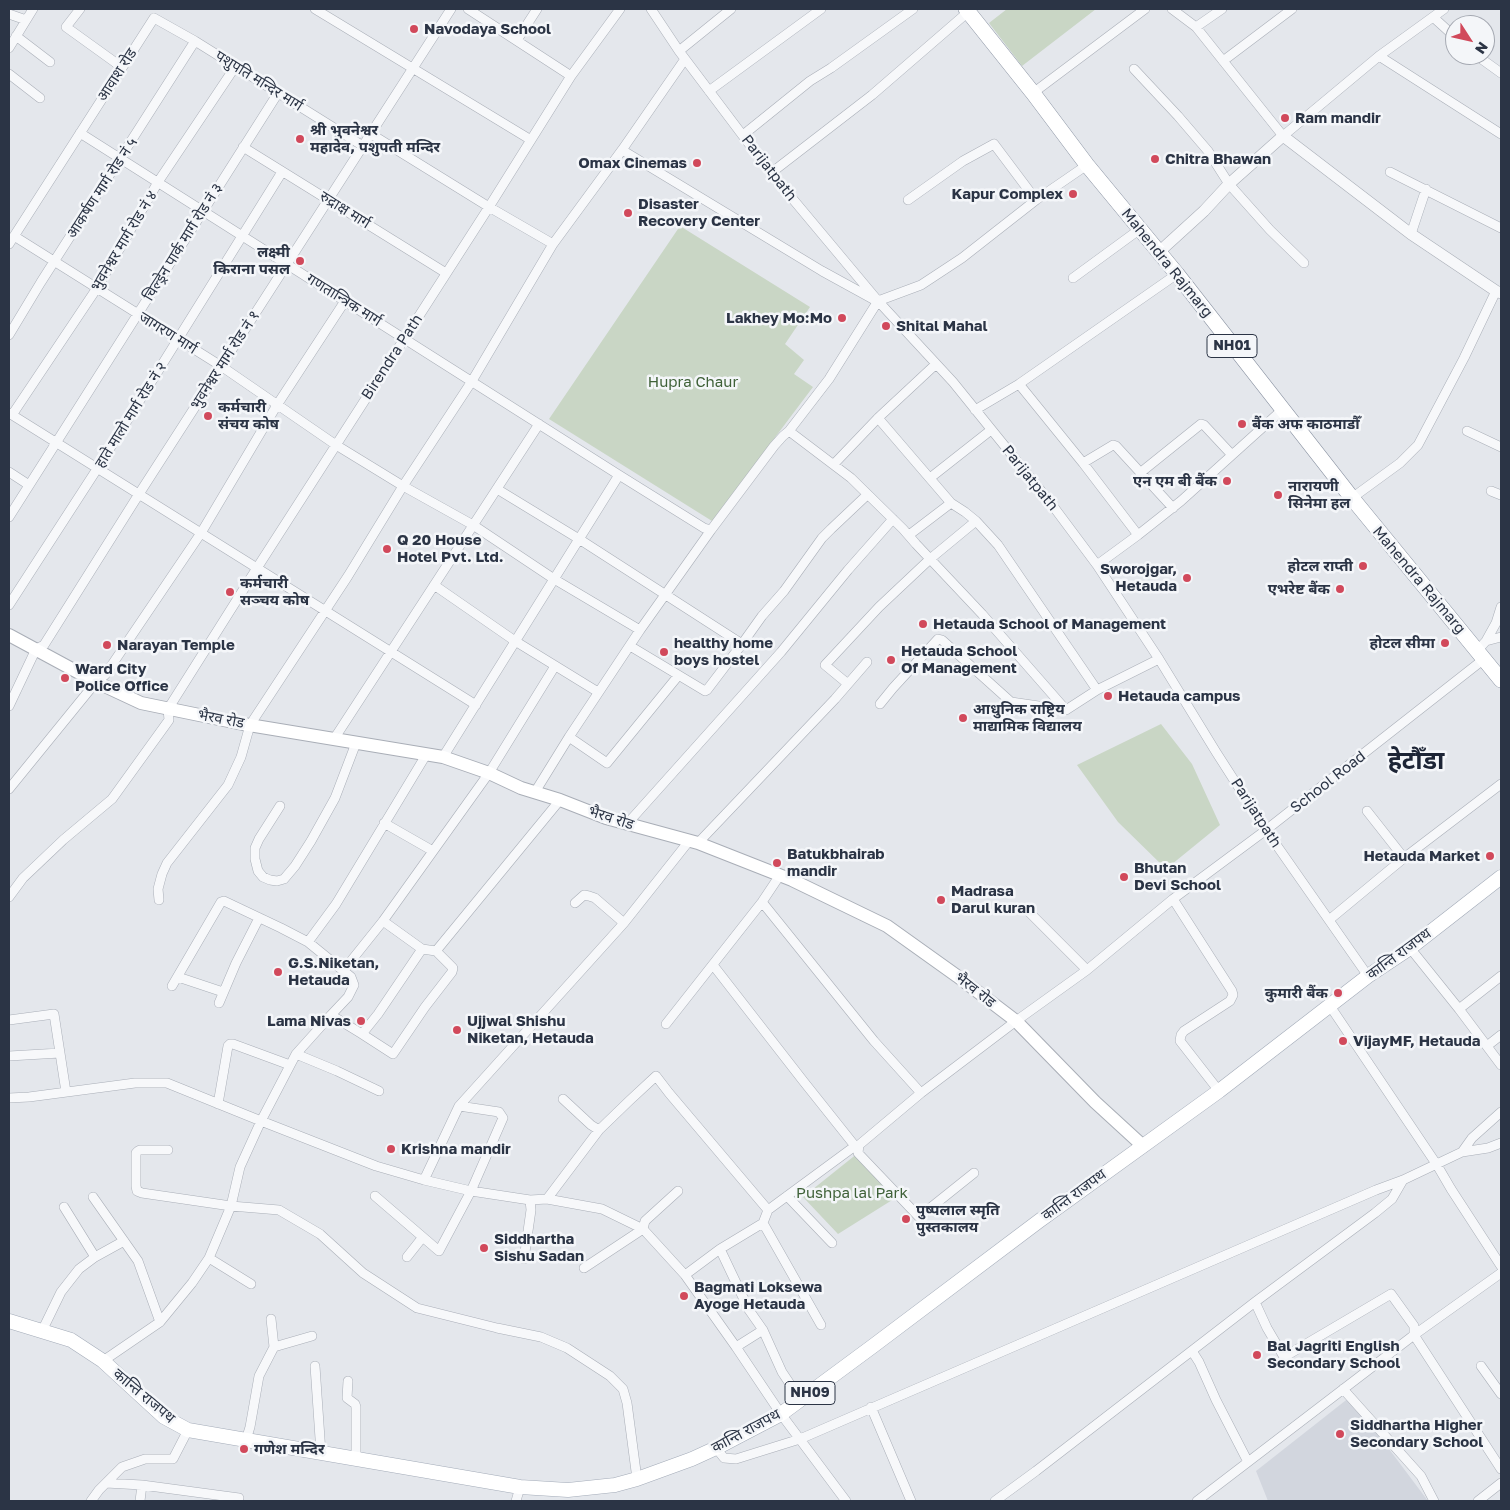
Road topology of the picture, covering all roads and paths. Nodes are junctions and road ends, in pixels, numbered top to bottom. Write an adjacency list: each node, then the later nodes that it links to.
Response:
1 (32, 9): 21 (street)
2 (80, 9): 34 (street)
3 (315, 9): 35 (street)
4 (451, 9): 35 (street, भुवनेश्वर मार्ग रोड नं १)
5 (468, 9): 25 (street)
6 (537, 9): 25 (street)
7 (620, 9): 39 (street, Birendra Path)
8 (651, 9): 28 (street, Parijatpath)
9 (731, 9): 28 (street)
10 (822, 9): 40 (street)
11 (914, 9): 47 (street)
12 (1145, 9): 42 (street)
13 (1172, 9): 22 (street)
14 (1222, 9): 22 (street)
15 (1292, 9): 30 (street)
16 (1444, 9): 19 (street)
17 (967, 10): 42 (highway, Mahendra Rajmarg / NH01); 57 (street)
18 (9, 14): 21 (street)
19 (1433, 17): 23 (street); 29 (street)
20 (154, 18): 26 (street, पशुपति मन्दिर मार्ग); 34 (street, आवाश रोड)
21 (26, 20): 24 (street)
22 (1196, 27): 30 (street)
23 (1445, 27)
24 (16, 36): 27 (street); 31 (street)
25 (516, 40): 39 (street)
26 (196, 41): 33 (street, पशुपति मन्दिर मार्ग); 53 (street, आकर्षण मार्ग रोड नं ५)
27 (9, 48)
28 (682, 55): 40 (street, Parijatpath); 52 (street)
29 (1379, 56): 46 (street); 48 (street)
30 (1224, 61): 48 (street)
31 (50, 62)
32 (1490, 65): 37 (street)
33 (235, 67): 41 (street, पशुपति मन्दिर मार्ग); 58 (street, भुवनेश्वर मार्ग रोड नं ४)
34 (121, 69): 44 (street, आवाश रोड)
35 (413, 69): 45 (street, भुवनेश्वर मार्ग रोड नं १); 49 (street)
36 (1134, 69): 59 (street)
37 (1501, 73)
38 (9, 74): 43 (street)
39 (571, 76): 49 (street, Birendra Path)
40 (709, 91): 47 (street, Parijatpath)
41 (278, 93): 50 (street, पशुपति मन्दिर मार्ग); 51 (street, चिल्ड्रेन पार्क मार्ग रोड नं ३)
42 (1033, 94): 54 (highway, Mahendra Rajmarg / NH01)
43 (40, 98)
44 (80, 132): 53 (street, गणतान्त्रिक मार्ग); 70 (street)
45 (371, 134): 50 (street, भुवनेश्वर मार्ग रोड नं १); 64 (street)
46 (1501, 134)
47 (743, 135): 57 (street, Parijatpath)
48 (1282, 136): 59 (street); 68 (street)
49 (531, 140): 64 (street, Birendra Path)
50 (363, 146): 61 (street, भुवनेश्वर मार्ग रोड नं १)
51 (244, 147): 55 (street, रुद्राक्ष मार्ग); 65 (street, चिल्ड्रेन पार्क मार्ग रोड नं ३)
52 (622, 150): 71 (street); 82 (street)
53 (121, 158): 58 (street, गणतान्त्रिक मार्ग); 73 (street, आकर्षण मार्ग रोड नं ५)
54 (1087, 165): 63 (street); 67 (highway, Mahendra Rajmarg / NH01)
55 (282, 172): 61 (street, रुद्राक्ष मार्ग); 69 (street, हाते मालो मार्ग रोड नं २)
56 (1390, 172): 60 (street)
57 (771, 173): 82 (street, Parijatpath)
58 (158, 182): 65 (street, गणतान्त्रिक मार्ग); 79 (street, भुवनेश्वर मार्ग रोड नं ४)
59 (1229, 184): 72 (street); 74 (street)
60 (1426, 189): 66 (street); 68 (street)
61 (328, 200): 75 (street, भुवनेश्वर मार्ग रोड नं १); 76 (street, रुद्राक्ष मार्ग)
62 (908, 200): 63 (street)
63 (1036, 200): 82 (street)
64 (488, 207): 71 (street); 76 (street, Birendra Path)
65 (203, 211): 69 (street, गणतान्त्रिक मार्ग); 83 (street, चिल्ड्रेन पार्क मार्ग रोड नं ३)
66 (1501, 228)
67 (1140, 229): 72 (highway, Mahendra Rajmarg / NH01); 78 (street)
68 (1411, 234): 80 (street)
69 (242, 236): 75 (street, गणतान्त्रिक मार्ग); 86 (street, हाते मालो मार्ग रोड नं २)
70 (11, 240): 73 (street, जागरण मार्ग)
71 (553, 244): 89 (street)
72 (1159, 252): 77 (highway, Mahendra Rajmarg / NH01)
73 (54, 262): 79 (street, जागरण मार्ग); 84 (street, आकर्षण मार्ग रोड नं ५)
74 (1304, 263)
75 (287, 264): 81 (street, गणतान्त्रिक मार्ग); 88 (street, भुवनेश्वर मार्ग रोड नं १)
76 (446, 273): 85 (street, Birendra Path)
77 (1177, 274): 90 (street); 93 (highway, Mahendra Rajmarg / NH01)
78 (1073, 278)
79 (97, 288): 83 (street, जागरण मार्ग); 94 (street, भुवनेश्वर मार्ग रोड नं ४)
80 (1499, 292): 118 (street)
81 (345, 301): 85 (street, गणतान्त्रिक मार्ग); 91 (street)
82 (878, 301): 87 (street, Parijatpath); 98 (street)
83 (137, 314): 86 (street, जागरण मार्ग); 100 (street, चिल्ड्रेन पार्क मार्ग रोड नं ३)
84 (9, 335)
85 (404, 338): 89 (street, गणतान्त्रिक मार्ग); 101 (street, Birendra Path)
86 (178, 339): 88 (street, जागरण मार्ग); 106 (street, हाते मालो मार्ग रोड नं २)
87 (936, 364): 92 (street, Parijatpath); 95 (street)
88 (221, 366): 91 (street, जागरण मार्ग); 115 (street, भुवनेश्वर मार्ग रोड नं १)
89 (472, 381): 96 (street, गणतान्त्रिक मार्ग); 112 (street)
90 (1019, 384): 92 (street); 104 (street)
91 (277, 405): 101 (street, जागरण मार्ग); 126 (street)
92 (975, 410): 97 (street, Parijatpath)
93 (1282, 410): 103 (street); 118 (highway, Mahendra Rajmarg / NH01)
94 (10, 414): 100 (street)
95 (878, 418): 105 (street); 110 (street)
96 (539, 424): 109 (street, गणतान्त्रिक मार्ग); 113 (street)
97 (991, 430): 110 (street); 131 (street, Parijatpath)
98 (789, 431): 105 (street); 125 (street)
99 (1467, 431): 102 (street)
100 (56, 443): 106 (street); 111 (street, चिल्ड्रेन पार्क मार्ग रोड नं ३)
101 (336, 445): 112 (street, जागरण मार्ग); 132 (street, Birendra Path)
102 (1501, 447)
103 (1232, 456): 108 (street); 120 (street)
104 (1083, 463): 108 (street); 128 (street)
105 (834, 464): 116 (street)
106 (97, 469): 115 (street); 136 (street, हाते मालो मार्ग रोड नं २)
107 (9, 472): 111 (street)
108 (1140, 473): 120 (street)
109 (619, 475): 125 (street, गणतान्त्रिक मार्ग); 129 (street)
110 (930, 478): 119 (street)
111 (29, 485): 121 (street, चिल्ड्रेन पार्क मार्ग रोड नं ३)
112 (403, 486): 124 (street, जागरण मार्ग); 138 (street)
113 (497, 489): 124 (street); 129 (street)
114 (1491, 491): 117 (street)
115 (139, 494): 126 (street); 145 (street, भुवनेश्वर मार्ग रोड नं १)
116 (868, 495): 122 (street); 143 (street)
117 (1501, 495)
118 (1352, 498): 146 (highway, Mahendra Rajmarg / NH01)
119 (951, 503): 123 (street); 127 (street)
120 (1173, 508): 128 (street)
121 (9, 517)
122 (893, 519): 127 (street); 176 (street)
123 (976, 521): 130 (street); 155 (street)
124 (474, 525): 133 (street, जागरण मार्ग); 134 (street)
125 (711, 530): 135 (street)
126 (201, 533): 132 (street); 153 (street)
127 (908, 535): 130 (street)
128 (1138, 535): 131 (street)
129 (579, 539): 133 (street); 135 (street)
130 (930, 560): 154 (street); 161 (street)
131 (1097, 565): 148 (street, Parijatpath)
132 (257, 568): 138 (street); 160 (street, Birendra Path)
133 (554, 578): 139 (street, जागरण मार्ग); 142 (street)
134 (434, 585): 142 (street); 147 (street)
135 (665, 596): 139 (street); 143 (street)
136 (9, 605)
137 (1501, 607): 146 (street)
138 (325, 611): 147 (street); 162 (street)
139 (640, 630): 144 (street)
140 (9, 635): 145 (main road, भैरव रोड)
141 (1501, 636): 146 (street)
142 (515, 641): 150 (street); 158 (street)
143 (742, 644): 151 (street)
144 (630, 646): 151 (street); 156 (street)
145 (36, 649): 153 (main road, भैरव रोड); 159 (street, भुवनेश्वर मार्ग रोड नं १)
146 (1482, 650): 152 (highway, Mahendra Rajmarg / NH01); 177 (street, School Road)
147 (391, 652): 158 (street); 164 (street)
148 (1159, 659): 155 (street); 177 (street, Parijatpath)
149 (867, 662): 154 (street)
150 (555, 666): 156 (street); 168 (street)
151 (678, 676): 163 (street)
152 (1501, 680)
153 (96, 682): 160 (main road, भैरव रोड); 170 (street)
154 (848, 684): 178 (street)
155 (1097, 690): 161 (street)
156 (598, 692): 163 (street)
157 (880, 704): 161 (street)
158 (476, 705): 167 (street)
159 (9, 706)
160 (168, 708): 162 (main road, भैरव रोड); 183 (street, Birendra Path)
161 (1066, 710)
162 (250, 725): 164 (main road, भैरव रोड); 184 (street)
163 (569, 737): 171 (street)
164 (334, 739): 165 (main road, भैरव रोड)
165 (356, 743): 166 (main road, भैरव रोड); 173 (street)
166 (426, 754): 167 (main road, भैरव रोड); 175 (street)
167 (443, 757): 168 (main road, भैरव रोड)
168 (489, 773): 171 (main road, भैरव रोड); 179 (street)
169 (1501, 784): 180 (street)
170 (9, 789)
171 (535, 792): 172 (main road, भैरव रोड)
172 (560, 800): 176 (main road, भैरव रोड); 196 (street)
173 (280, 806)
174 (1366, 811): 180 (street)
175 (384, 823): 179 (street); 193 (street)
176 (627, 824): 178 (main road, भैरव रोड)
177 (1266, 830): 185 (street, School Road); 190 (street, Parijatpath)
178 (693, 842): 181 (main road, भैरव रोड); 192 (street)
179 (433, 851): 191 (street)
180 (1404, 858): 190 (street)
181 (780, 875): 186 (street); 210 (main road, भैरव रोड)
182 (1501, 877): 194 (main road, कान्ति राजपथ / NH09)
183 (9, 897)
184 (159, 900)
185 (1174, 900): 198 (street, School Road); 221 (street)
186 (762, 902): 197 (street); 223 (street)
187 (575, 904): 192 (street)
188 (1028, 910): 198 (street)
189 (259, 918): 193 (street); 202 (street); 204 (street)
190 (1329, 920): 200 (street, Parijatpath)
191 (383, 921): 195 (street); 199 (street)
192 (624, 923): 227 (street)
193 (308, 942): 199 (street)
194 (1410, 948): 200 (main road, कान्ति राजपथ / NH09); 207 (street)
195 (422, 949): 196 (street); 212 (street)
196 (436, 952): 212 (street)
197 (712, 966): 211 (street); 232 (street)
198 (1087, 970): 210 (street, School Road)
199 (343, 971): 208 (street)
200 (1368, 976): 206 (main road, कान्ति राजपथ / NH09)
201 (1501, 976): 207 (street)
202 (178, 977): 203 (street); 204 (street)
203 (172, 986)
204 (223, 992): 205 (street)
205 (219, 1003)
206 (1330, 1006): 221 (main road, कान्ति राजपथ / NH09); 236 (street)
207 (1459, 1009): 214 (street)
208 (331, 1016): 212 (street); 216 (street)
209 (9, 1020): 215 (street)
210 (1016, 1021): 223 (street, School Road); 233 (main road, भैरव रोड)
211 (666, 1024)
212 (362, 1034)
213 (1501, 1035): 214 (street)
214 (1487, 1046): 219 (street)
215 (60, 1053): 217 (street); 222 (street)
216 (296, 1054): 218 (street); 220 (street)
217 (9, 1056)
218 (290, 1065): 226 (street); 229 (street)
219 (1501, 1065)
220 (378, 1091)
221 (1219, 1091): 233 (main road, कान्ति राजपथ / NH09)
222 (66, 1092): 224 (street); 226 (street)
223 (921, 1093): 232 (street, School Road)
224 (9, 1098)
225 (563, 1100): 230 (street)
226 (218, 1104): 229 (street)
227 (459, 1106): 238 (street); 240 (street)
228 (1501, 1112): 235 (street)
229 (261, 1121): 238 (street); 247 (street)
230 (599, 1130): 245 (street); 249 (street)
231 (1501, 1143): 235 (street)
232 (857, 1145): 237 (street); 243 (street, School Road)
233 (1143, 1146): 283 (main road, कान्ति राजपथ / NH09)
234 (168, 1150): 247 (street)
235 (1462, 1152): 236 (street)
236 (1437, 1165): 239 (street); 260 (street)
237 (974, 1173)
238 (424, 1180): 240 (street)
239 (1403, 1180): 265 (street); 284 (street)
240 (470, 1191): 246 (street); 252 (street)
241 (678, 1192): 251 (street)
242 (375, 1196): 252 (street)
243 (787, 1196): 249 (street, School Road); 254 (street)
244 (92, 1197): 253 (street)
245 (547, 1199): 246 (street); 251 (street)
246 (530, 1200): 259 (street)
247 (231, 1206): 258 (street); 294 (street)
248 (64, 1207): 256 (street)
249 (768, 1210): 250 (street)
250 (763, 1223): 255 (street); 269 (street)
251 (643, 1229): 261 (street); 263 (street)
252 (422, 1238): 257 (street)
253 (124, 1241): 256 (street); 268 (street)
254 (832, 1243)
255 (720, 1249): 263 (street); 271 (street)
256 (95, 1257): 270 (street)
257 (407, 1257)
258 (209, 1258): 264 (street); 268 (street)
259 (524, 1259)
260 (1501, 1266)
261 (584, 1268)
262 (1501, 1272): 272 (street)
263 (685, 1275): 275 (street)
264 (251, 1284)
265 (1254, 1302): 272 (street); 276 (street)
266 (271, 1319): 274 (street)
267 (9, 1321): 270 (main road, कान्ति राजपथ / NH09)
268 (160, 1322): 277 (street)
269 (821, 1325)
270 (42, 1330): 277 (main road, कान्ति राजपथ / NH09)
271 (763, 1330): 275 (street); 283 (street)
272 (1414, 1335): 281 (street); 293 (street)
273 (312, 1336): 274 (street)
274 (274, 1347): 288 (street)
275 (736, 1347): 285 (street)
276 (1192, 1351): 292 (street); 305 (street)
277 (103, 1361): 286 (main road, कान्ति राजपथ / NH09)
278 (315, 1366): 290 (street)
279 (1481, 1366): 282 (street)
280 (348, 1381): 291 (street)
281 (1343, 1389): 292 (street); 307 (street)
282 (1501, 1394)
283 (800, 1400): 285 (main road, कान्ति राजपथ / NH09)
284 (871, 1407): 287 (street); 304 (street)
285 (781, 1414): 287 (street); 289 (main road, कान्ति राजपथ / NH09)
286 (188, 1430): 288 (main road, कान्ति राजपथ / NH09); 295 (street)
287 (800, 1439): 289 (street); 303 (street)
288 (246, 1440): 290 (main road, कान्ति राजपथ / NH09)
289 (716, 1448): 294 (main road, कान्ति राजपथ / NH09)
290 (321, 1453): 291 (main road, कान्ति राजपथ / NH09)
291 (356, 1459): 298 (main road, कान्ति राजपथ / NH09)
292 (1248, 1462): 306 (street)
293 (1501, 1469)
294 (637, 1479): 298 (main road, कान्ति राजपथ / NH09)
295 (106, 1483): 297 (street); 300 (street)
296 (1501, 1483): 308 (street)
297 (142, 1485): 299 (street); 301 (street)
298 (520, 1487): 302 (street)
299 (239, 1498)
300 (91, 1501)
301 (140, 1501)
302 (516, 1501)
303 (846, 1501)
304 (911, 1501)
305 (995, 1501)
306 (1196, 1501)
307 (1434, 1501)
308 (1478, 1501)

